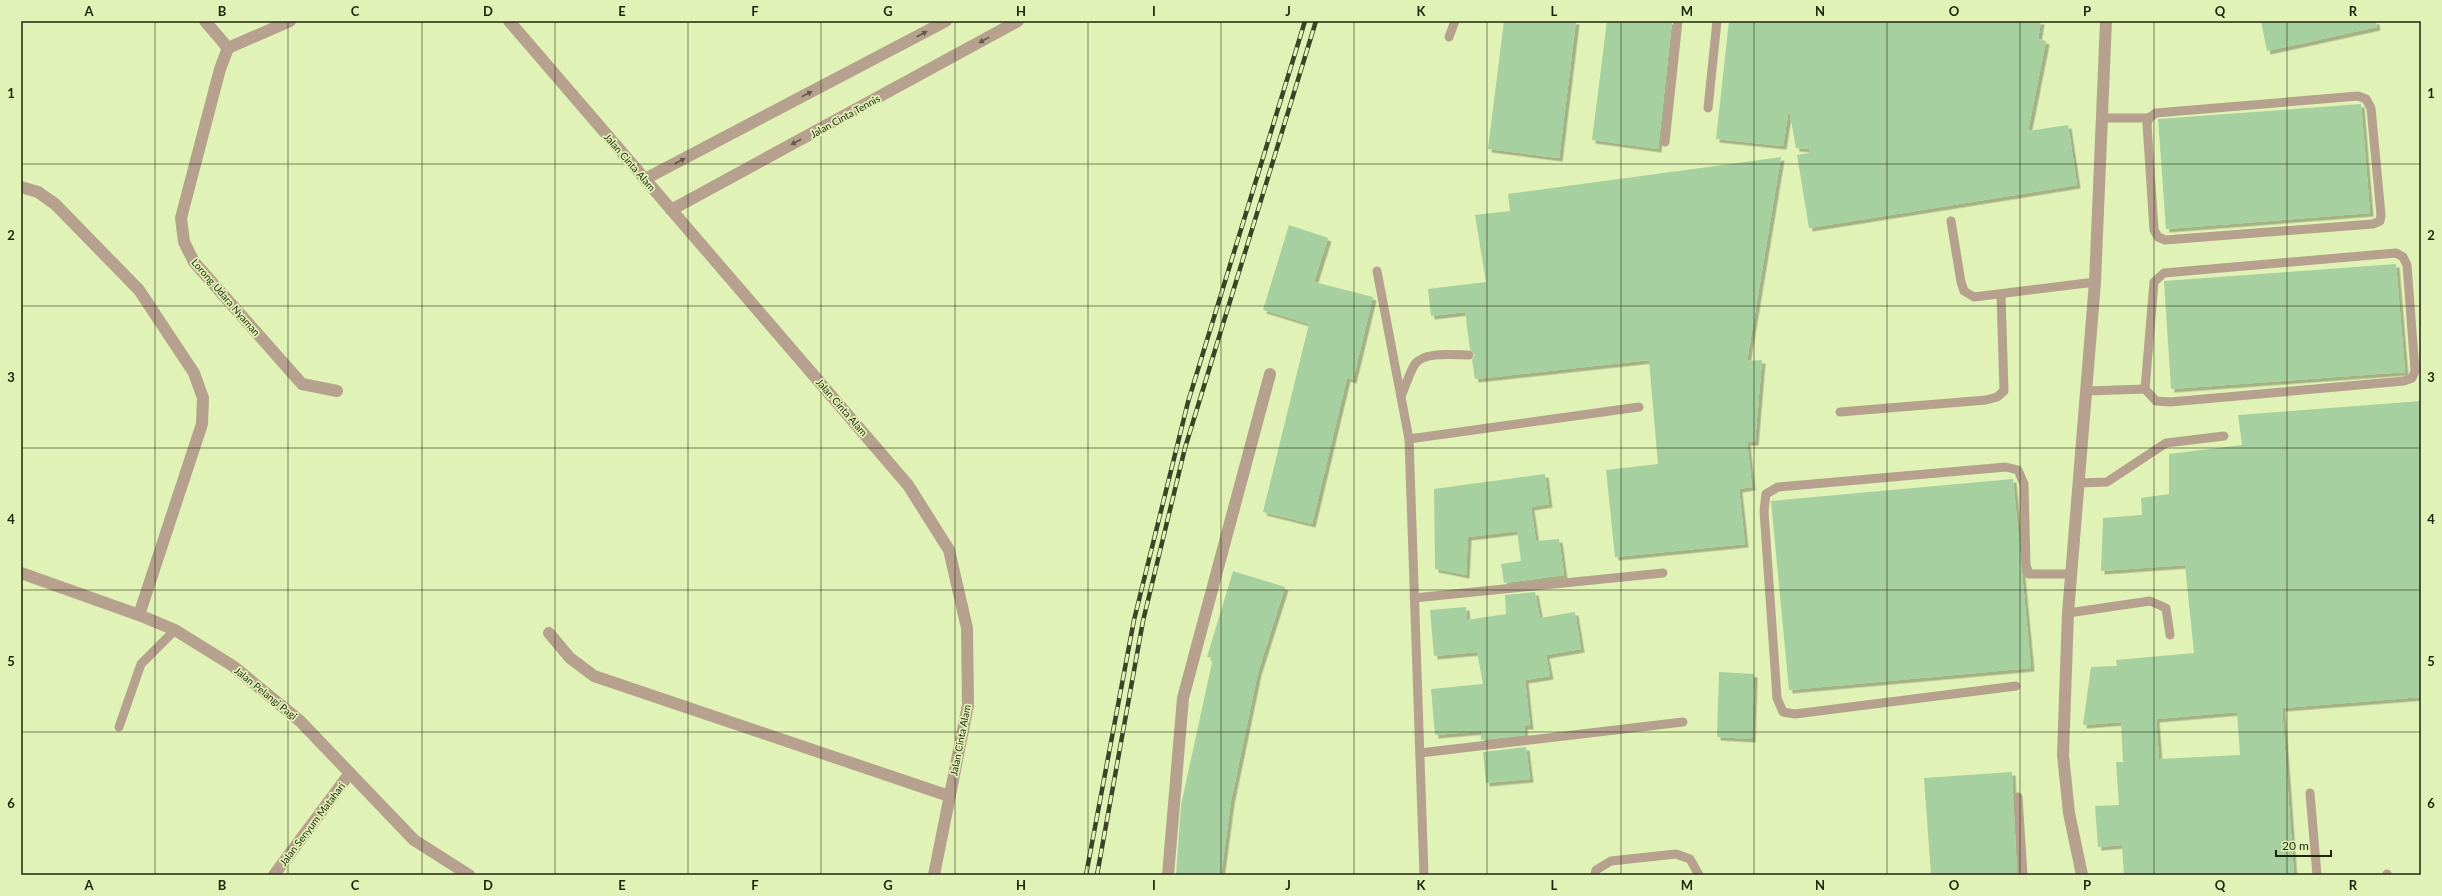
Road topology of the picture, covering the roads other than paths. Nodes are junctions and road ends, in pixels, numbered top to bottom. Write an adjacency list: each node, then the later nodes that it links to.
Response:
1 (206, 21): 11 (street)
2 (290, 21): 11 (street)
3 (509, 21): 16 (street, Jalan Cinta Alam)
4 (946, 21): 16 (street, one-way to 4)
5 (1018, 21): 18 (street, Jalan Cinta Tennis, one-way to 18)
6 (1455, 21): 10 (lane)
7 (1678, 21): 15 (lane)
8 (1717, 21): 12 (lane)
9 (2106, 21): 13 (street)
10 (1449, 37)
11 (228, 48): 26 (street, Lorong Udara Nyaman)
12 (1708, 108)
13 (2102, 118): 14 (lane); 21 (street)
14 (2149, 118): 14 (lane)
15 (1664, 142)
16 (645, 179): 18 (street, Jalan Cinta Alam)
17 (21, 187): 39 (street)
18 (671, 210): 49 (street, Jalan Cinta Alam)
19 (1951, 221): 22 (lane)
20 (1378, 271): 28 (lane)
21 (2094, 282): 22 (lane); 27 (street)
22 (2001, 295): 30 (lane)
23 (1469, 355): 28 (lane)
24 (1270, 374): 54 (street)
25 (2145, 389): 25 (lane); 27 (lane)
26 (337, 391)
27 (2086, 391): 33 (street)
28 (1401, 396): 32 (lane)
29 (1639, 407): 32 (lane)
30 (1840, 412)
31 (2224, 436): 33 (lane)
32 (1409, 439): 37 (lane)
33 (2079, 483): 36 (street)
34 (21, 573): 39 (street, Jalan Pelangi Pagi)
35 (1663, 573): 37 (lane)
36 (2072, 574): 38 (street); 43 (lane)
37 (1414, 598): 46 (lane)
38 (2068, 613): 42 (lane); 59 (street)
39 (139, 615): 40 (street, Jalan Pelangi Pagi)
40 (175, 630): 45 (lane); 47 (street, Jalan Pelangi Pagi)
41 (549, 633): 49 (street)
42 (2170, 635)
43 (2016, 686)
44 (1683, 722): 46 (lane)
45 (118, 727)
46 (1420, 753): 55 (lane)
47 (350, 773): 51 (street, Jalan Senyum Matahari); 52 (street, Jalan Pelangi Pagi)
48 (2310, 793): 60 (lane)
49 (949, 796): 53 (street, Jalan Cinta Alam)
50 (2018, 797): 58 (lane)
51 (274, 875)
52 (469, 875)
53 (934, 875)
54 (1168, 875)
55 (1424, 875)
56 (1595, 875): 57 (lane)
57 (1699, 875)
58 (2023, 875)
59 (2082, 875)
60 (2317, 875)

